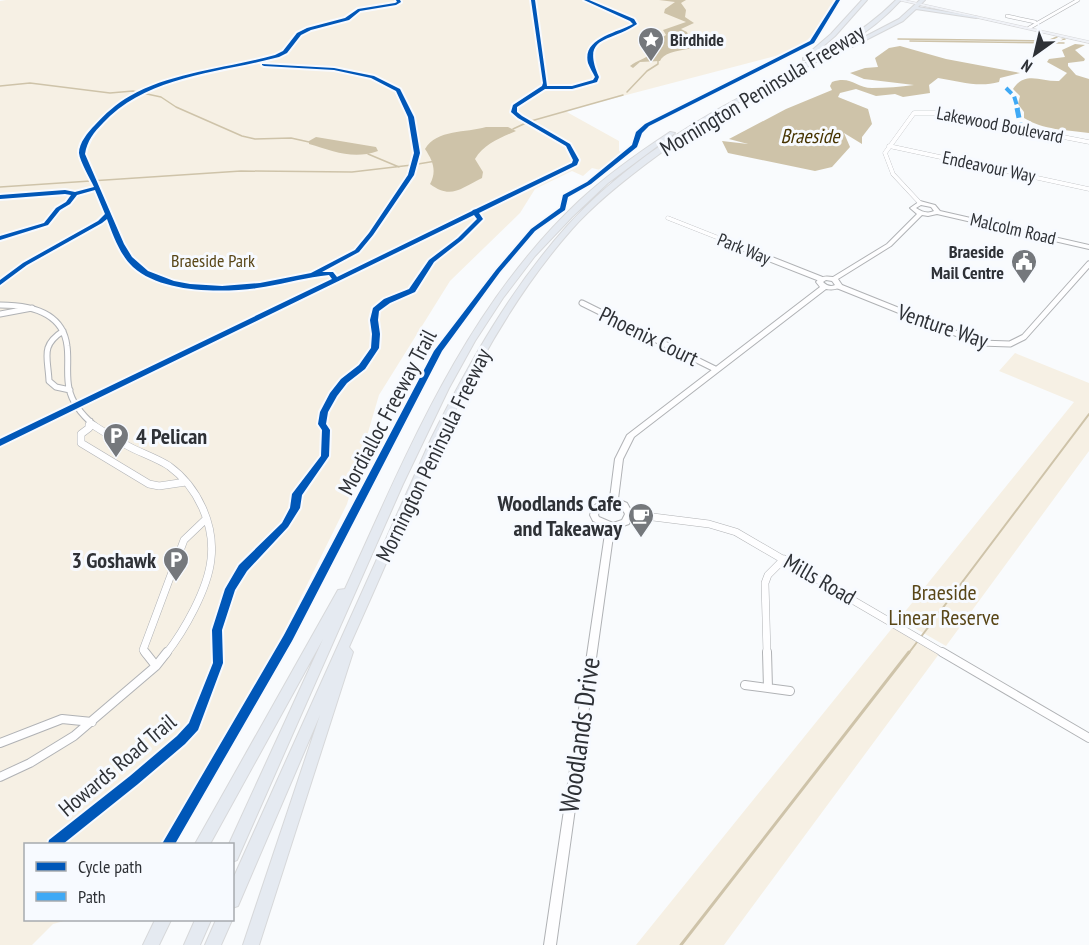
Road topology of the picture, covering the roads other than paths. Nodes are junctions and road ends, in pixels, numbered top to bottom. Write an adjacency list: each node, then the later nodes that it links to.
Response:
1 (860, 0): 7 (highway)
2 (865, 0): 7 (highway)
3 (1078, 0): 10 (street)
4 (895, 1): 6 (main road); 12 (highway, Mornington Peninsula Freeway); 13 (highway, Mornington Peninsula Freeway)
5 (932, 2): 6 (main road); 10 (main road)
6 (919, 3): 9 (highway); 13 (highway)
7 (858, 7): 12 (highway)
8 (1007, 16): 10 (street)
9 (976, 17): 10 (main road)
10 (1033, 26): 11 (main road)
11 (1089, 41)
12 (805, 59): 17 (highway, Mornington Peninsula Freeway)
13 (813, 62): 17 (highway, Mornington Peninsula Freeway)
14 (1089, 142): 15 (street, Lakewood Boulevard)
15 (889, 146): 16 (street, Endeavour Way); 18 (street)
16 (1089, 189)
17 (591, 201): 33 (highway, Mornington Peninsula Freeway); 41 (highway, Mornington Peninsula Freeway)
18 (920, 203): 19 (street); 20 (street)
19 (937, 212): 20 (street); 22 (street, Malcolm Road)
20 (921, 213): 25 (street)
21 (668, 218): 24 (street, Park Way)
22 (1089, 247)
23 (1089, 264): 25 (street, Venture Way)
24 (822, 283): 25 (street); 31 (street)
25 (836, 283)
26 (582, 303): 31 (street, Phoenix Court)
27 (0, 305): 28 (street)
28 (33, 308): 29 (street); 30 (street)
29 (0, 314)
30 (63, 331): 32 (street); 32 (street)
31 (715, 369): 36 (street)
32 (70, 390): 34 (street)
33 (435, 405): 50 (highway); 51 (highway, Mornington Peninsula Freeway)
34 (90, 421): 35 (street); 35 (street)
35 (186, 482): 38 (street)
36 (614, 501): 37 (street); 39 (street)
37 (629, 514): 39 (street); 40 (street, Mills Road)
38 (207, 519): 42 (street); 42 (street)
39 (610, 526): 60 (street, Woodlands Drive)
40 (784, 559): 44 (street); 47 (street, Mills Road)
41 (368, 589): 52 (highway, Mornington Peninsula Freeway); 59 (highway)
42 (156, 666): 46 (street)
43 (745, 685): 44 (street)
44 (768, 688): 45 (street)
45 (790, 691)
46 (92, 722): 48 (street); 49 (street)
47 (1089, 738)
48 (0, 743)
49 (0, 777)
50 (203, 843)
51 (234, 851)
52 (234, 895)
53 (163, 921): 56 (highway)
54 (203, 921): 57 (highway)
55 (224, 921): 58 (highway)
56 (151, 945)
57 (192, 945)
58 (213, 945)
59 (251, 945)
60 (550, 945)

